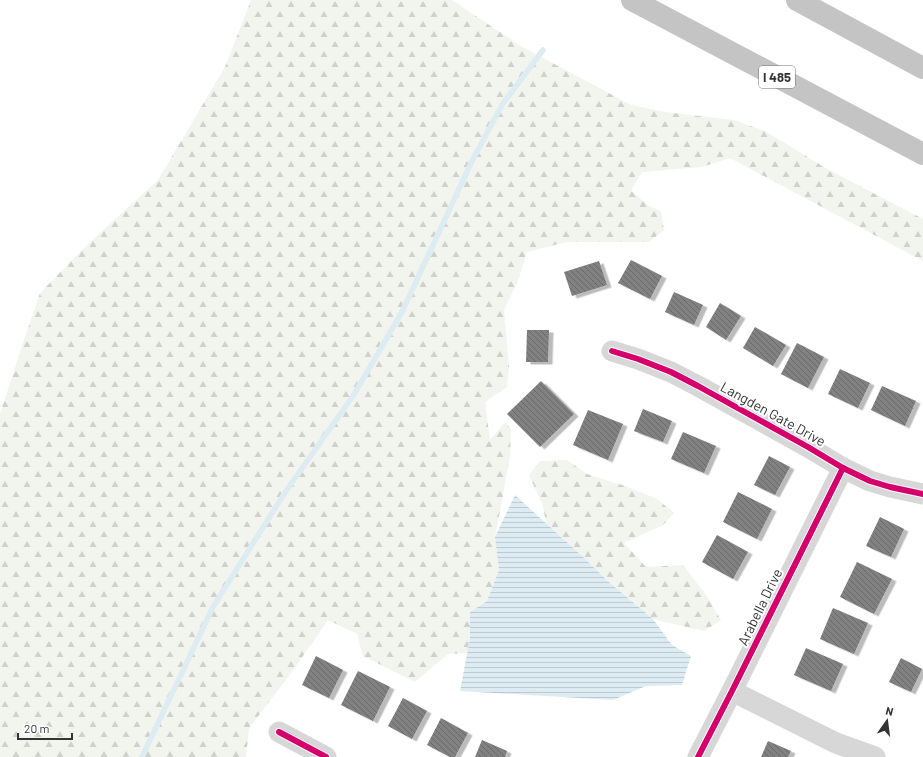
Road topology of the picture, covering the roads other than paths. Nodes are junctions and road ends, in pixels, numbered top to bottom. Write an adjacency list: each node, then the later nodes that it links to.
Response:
1 (632, 0): 4 (highway, I 485)
2 (797, 0): 3 (highway)
3 (923, 68)
4 (923, 154)
5 (612, 351): 6 (street, Langden Gate Drive)
6 (843, 468): 7 (street, Langden Gate Drive); 8 (street, Arabella Drive)
7 (923, 494)
8 (732, 691): 11 (street, Arabella Drive); 12 (street)
9 (279, 732): 10 (street)
10 (326, 757)
11 (698, 757)
12 (875, 757)

